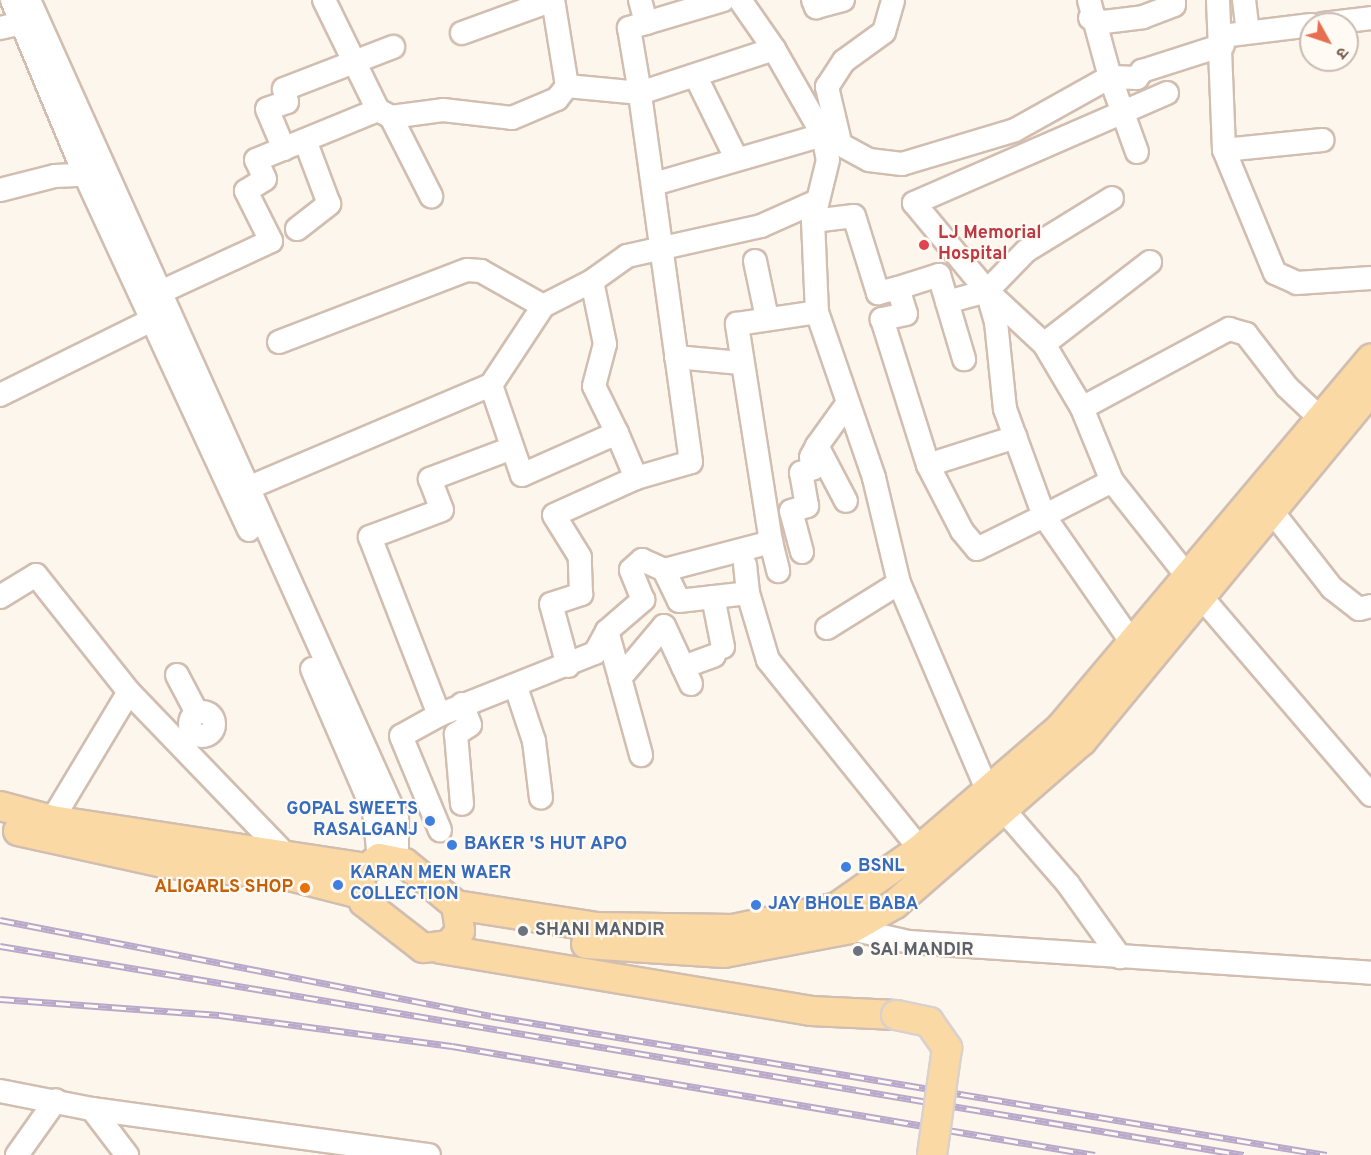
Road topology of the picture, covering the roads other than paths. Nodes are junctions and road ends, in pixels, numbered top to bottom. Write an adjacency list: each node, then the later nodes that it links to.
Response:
1 (12, 0): 14 (street)
2 (324, 0): 22 (street)
3 (640, 0): 15 (street)
4 (723, 0): 15 (street)
5 (740, 0): 21 (street)
6 (813, 0): 7 (street)
7 (843, 0)
8 (892, 0): 30 (street)
9 (1174, 0): 13 (street)
10 (1218, 0): 19 (street)
11 (1244, 0): 16 (street)
12 (552, 1): 18 (street); 25 (street)
13 (1089, 9): 24 (street)
14 (22, 18): 37 (street); 38 (street)
15 (646, 23): 26 (street)
16 (1247, 23)
17 (1299, 28): 19 (street)
18 (462, 33)
19 (1222, 41): 24 (street); 34 (street)
20 (393, 47): 22 (street)
21 (774, 49): 23 (street); 30 (street)
22 (350, 64): 29 (street); 33 (street)
23 (696, 77): 26 (street); 36 (street)
24 (1110, 77): 28 (street); 30 (street)
25 (567, 86): 26 (street); 29 (street)
26 (640, 93): 39 (street)
27 (1167, 93): 28 (street)
28 (1123, 112): 35 (street); 51 (street)
29 (384, 114): 31 (street); 41 (street)
30 (831, 139): 36 (street); 43 (street)
31 (305, 140): 33 (street); 44 (street)
32 (1323, 140): 34 (street)
33 (284, 149): 54 (street)
34 (1224, 150): 48 (street)
35 (1137, 152)
36 (736, 158): 39 (street)
37 (112, 174): 38 (street); 54 (street)
38 (85, 175): 40 (street); 54 (street)
39 (654, 184): 45 (street)
40 (0, 190)
41 (431, 196)
42 (1112, 198): 51 (street)
43 (814, 212): 45 (street); 50 (street); 55 (street)
44 (297, 229)
45 (660, 246): 49 (street); 59 (street)
46 (756, 261): 56 (street)
47 (1150, 262): 58 (street)
48 (1371, 278)
49 (592, 281): 53 (street); 69 (street)
50 (898, 288): 52 (street); 73 (street)
51 (987, 291): 52 (street); 58 (street); 70 (street)
52 (947, 302): 60 (street)
53 (543, 306): 57 (street); 63 (street)
54 (162, 307): 64 (street); 76 (street); 115 (street)
55 (817, 312): 56 (street); 66 (street)
56 (767, 318): 62 (street)
57 (279, 342)
58 (1044, 344): 67 (street)
59 (676, 357): 62 (street); 74 (street)
60 (964, 359)
61 (1371, 359): 68 (main road)
62 (741, 363): 80 (street)
63 (491, 385): 72 (street); 76 (street)
64 (0, 395)
65 (1368, 404): 78 (main road)
66 (845, 407): 71 (street); 85 (street)
67 (1082, 408): 68 (street); 75 (street)
68 (1321, 419): 86 (main road)
69 (617, 433): 72 (street); 74 (street)
70 (1016, 437): 73 (street); 79 (street)
71 (817, 446): 77 (street); 81 (street)
72 (512, 448): 100 (street)
73 (928, 465): 79 (street)
74 (636, 478): 94 (street)
75 (1112, 481): 79 (street); 86 (street)
76 (248, 488): 102 (street)
77 (846, 501)
78 (1271, 510): 86 (main road); 90 (street)
79 (1044, 516): 93 (street)
80 (771, 542): 83 (street); 84 (street)
81 (802, 552)
82 (745, 565): 87 (street)
83 (664, 570): 89 (street); 92 (street)
84 (778, 571)
85 (899, 583): 91 (street); 107 (street)
86 (1196, 588): 93 (main road); 105 (street); 107 (main road)
87 (748, 593): 89 (street); 113 (street)
88 (0, 597): 98 (street)
89 (713, 597): 96 (street)
90 (1371, 606)
91 (827, 628)
92 (607, 631): 94 (street); 96 (street)
93 (1134, 644): 107 (main road)
94 (568, 666): 97 (street)
95 (177, 675): 104 (street)
96 (620, 678): 103 (street)
97 (516, 687): 99 (street); 106 (street)
98 (129, 692): 104 (street); 110 (street)
99 (462, 704): 100 (street); 108 (street)
100 (439, 715): 101 (street)
101 (400, 736): 102 (street); 112 (street)
102 (365, 748): 115 (street)
103 (641, 756)
104 (230, 791): 114 (street)
105 (1371, 795)
106 (541, 798)
107 (994, 798): 113 (main road); 116 (main road); 118 (street)
108 (462, 804)
109 (0, 806): 110 (main road)
110 (52, 820): 114 (main road)
111 (0, 827): 115 (main road)
112 (440, 830)
113 (920, 849): 117 (main road)
114 (282, 851): 115 (main road)
115 (375, 870): 117 (main road); 117 (main road)
116 (851, 928): 117 (main road); 118 (street)
117 (453, 930): 126 (main road, bridge)
118 (1120, 957): 119 (street)
119 (1371, 973)
120 (0, 1091): 121 (street)
121 (56, 1100): 122 (street); 123 (street)
122 (92, 1109): 124 (street); 125 (street)
123 (16, 1155)
124 (127, 1155)
125 (429, 1155)
126 (932, 1155)

